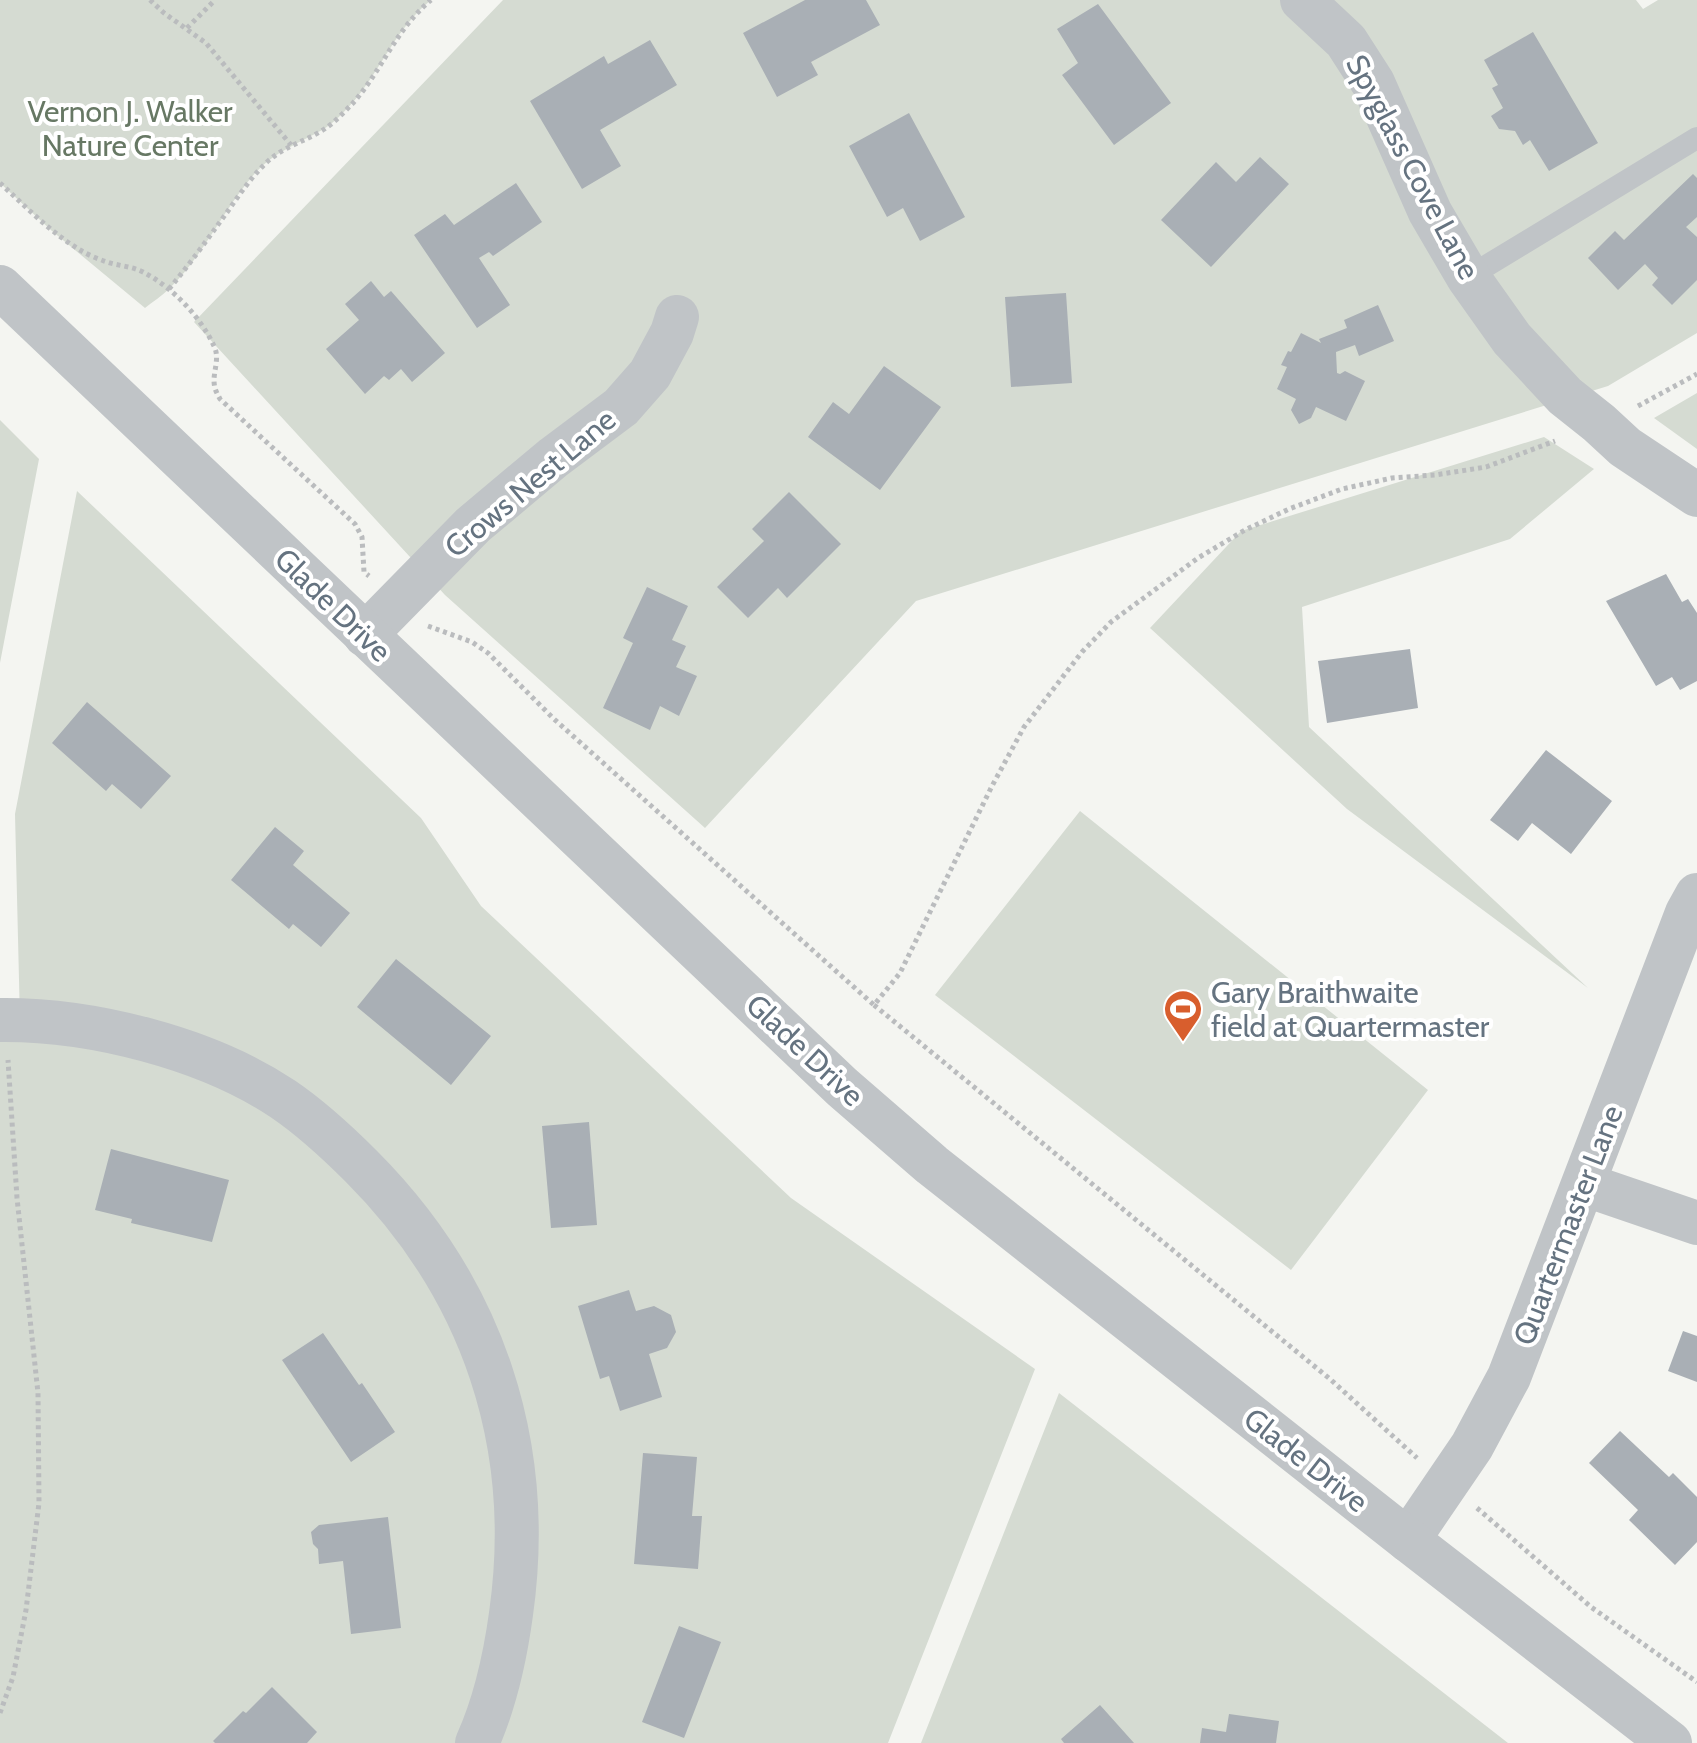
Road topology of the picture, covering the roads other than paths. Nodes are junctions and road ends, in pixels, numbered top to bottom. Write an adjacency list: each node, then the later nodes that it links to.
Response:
1 (1302, 0): 3 (street, Spyglass Cove Lane)
2 (1697, 138): 3 (lane)
3 (1468, 277): 6 (street, Spyglass Cove Lane)
4 (0, 287): 7 (street, Glade Drive)
5 (677, 317): 7 (street, Crows Nest Lane)
6 (1697, 495)
7 (365, 635): 12 (street, Glade Drive)
8 (1697, 895): 10 (street, Quartermaster Lane)
9 (2, 1020): 13 (street)
10 (1583, 1184): 11 (street); 12 (street, Quartermaster Lane)
11 (1697, 1223)
12 (1408, 1540): 14 (street, Glade Drive)
13 (477, 1743)
14 (1670, 1743)

